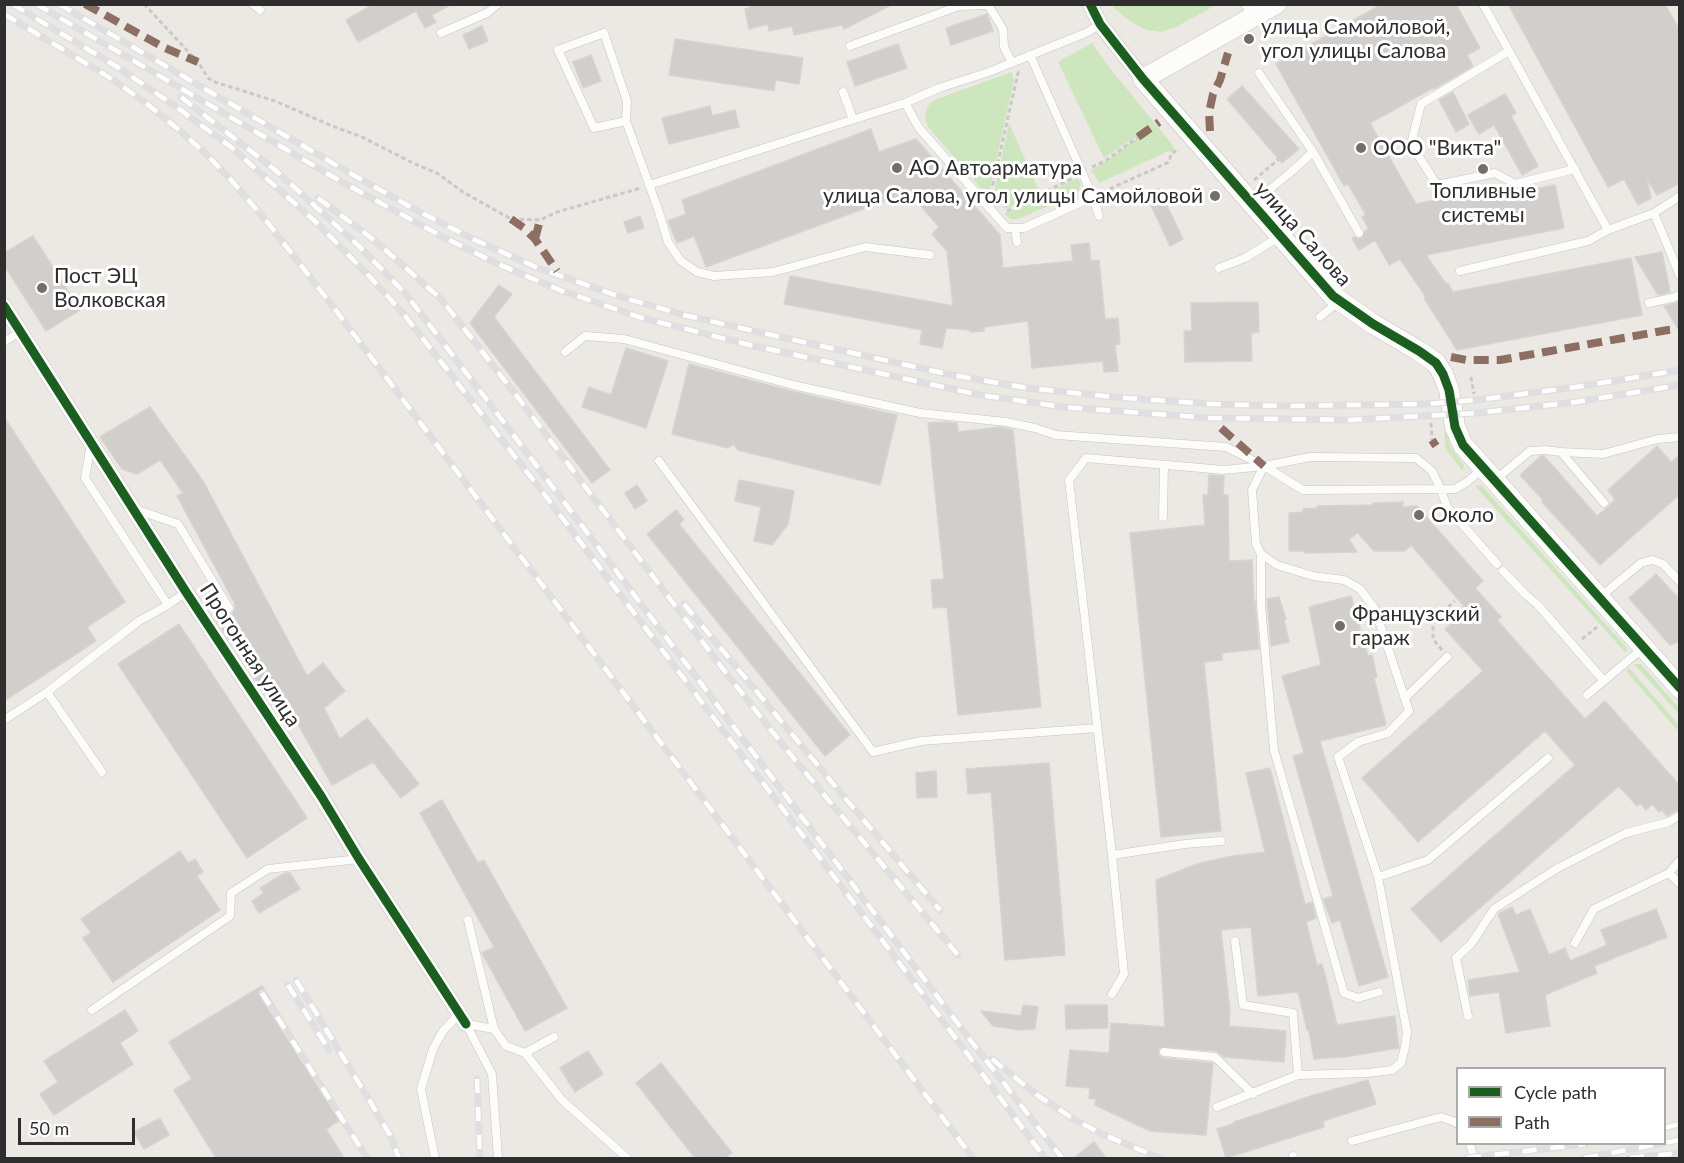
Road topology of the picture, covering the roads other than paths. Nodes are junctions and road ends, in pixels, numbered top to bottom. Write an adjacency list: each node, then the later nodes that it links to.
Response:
1 (498, 4): 7 (lane)
2 (1090, 4): 6 (street, улица Салова)
3 (1276, 4): 5 (street)
4 (1483, 4): 9 (lane)
5 (1249, 11): 13 (street)
6 (1100, 24): 10 (lane); 13 (street, улица Салова)
7 (441, 33)
8 (850, 46): 11 (lane)
9 (1509, 51): 19 (lane); 19 (lane)
10 (1030, 55): 11 (lane); 22 (lane)
11 (1012, 63): 15 (lane)
12 (1259, 73): 18 (lane)
13 (1143, 79): 23 (street, улица Салова)
14 (843, 92): 16 (lane)
15 (905, 103): 16 (lane); 26 (lane)
16 (853, 119): 20 (lane)
17 (626, 121): 17 (lane); 20 (lane)
18 (1313, 152): 23 (lane); 28 (lane)
19 (1575, 169): 27 (lane)
20 (649, 185): 31 (lane)
21 (1680, 196): 24 (lane)
22 (1093, 197): 25 (lane); 26 (lane)
23 (1252, 204): 29 (street, улица Салова)
24 (1654, 213): 27 (lane); 34 (lane)
25 (1099, 216)
26 (1015, 228): 30 (lane)
27 (1608, 230): 33 (lane)
28 (1359, 233)
29 (1280, 236): 32 (lane); 36 (street, улица Салова)
30 (1017, 242)
31 (930, 255)
32 (1219, 268)
33 (1460, 271)
34 (1680, 276)
35 (1680, 295): 37 (lane)
36 (1339, 301): 39 (lane); 49 (street, улица Салова)
37 (1649, 303)
38 (4, 306): 40 (street, Прогонная улица)
39 (1320, 317)
40 (21, 331): 41 (lane); 44 (street, Прогонная улица)
41 (4, 342)
42 (565, 352): 48 (lane)
43 (1680, 437): 45 (lane)
44 (92, 442): 52 (street, Прогонная улица); 58 (lane)
45 (1561, 452): 49 (lane); 51 (lane)
46 (658, 461): 68 (lane)
47 (1164, 465): 48 (lane); 53 (lane); 68 (lane)
48 (1264, 466): 50 (lane); 50 (lane); 54 (lane)
49 (1489, 474): 50 (lane); 57 (street, улица Салова)
50 (1441, 490): 62 (lane)
51 (1604, 503)
52 (134, 509): 56 (street, Прогонная улица); 59 (lane)
53 (1163, 517)
54 (1261, 554): 66 (lane); 82 (lane)
55 (1680, 582): 57 (lane)
56 (186, 592): 58 (lane); 74 (street, Прогонная улица)
57 (1599, 598): 60 (street, улица Салова)
58 (168, 605): 64 (lane)
59 (229, 608)
60 (1643, 648): 62 (lane); 63 (street, улица Салова)
61 (1447, 657): 66 (lane)
62 (1604, 681): 65 (lane)
63 (1680, 688)
64 (47, 692): 67 (lane); 70 (lane)
65 (1587, 695)
66 (1405, 698): 77 (lane)
67 (4, 720)
68 (1097, 728): 73 (lane)
69 (1548, 758): 77 (lane)
70 (102, 772)
71 (1680, 815): 85 (lane)
72 (1221, 841): 73 (lane)
73 (1112, 855): 83 (lane)
74 (358, 859): 84 (lane); 86 (street, Прогонная улица)
75 (1680, 860): 76 (lane)
76 (1669, 873): 78 (lane); 81 (lane)
77 (1378, 877): 91 (lane)
78 (1680, 885)
79 (468, 920): 87 (lane)
80 (1235, 940): 91 (lane)
81 (1575, 943)
82 (1379, 992)
83 (1112, 994)
84 (92, 1010)
85 (1468, 1016)
86 (462, 1019): 87 (lane); 96 (lane); 97 (lane)
87 (494, 1029): 90 (lane)
88 (554, 1038): 90 (lane)
89 (1164, 1052): 92 (lane)
90 (525, 1053): 98 (lane)
91 (1298, 1075): 92 (lane)
92 (1253, 1094): 93 (lane)
93 (1217, 1107)
94 (1456, 1123): 95 (lane)
95 (1352, 1141)
96 (435, 1158)
97 (498, 1158)
98 (627, 1158)

